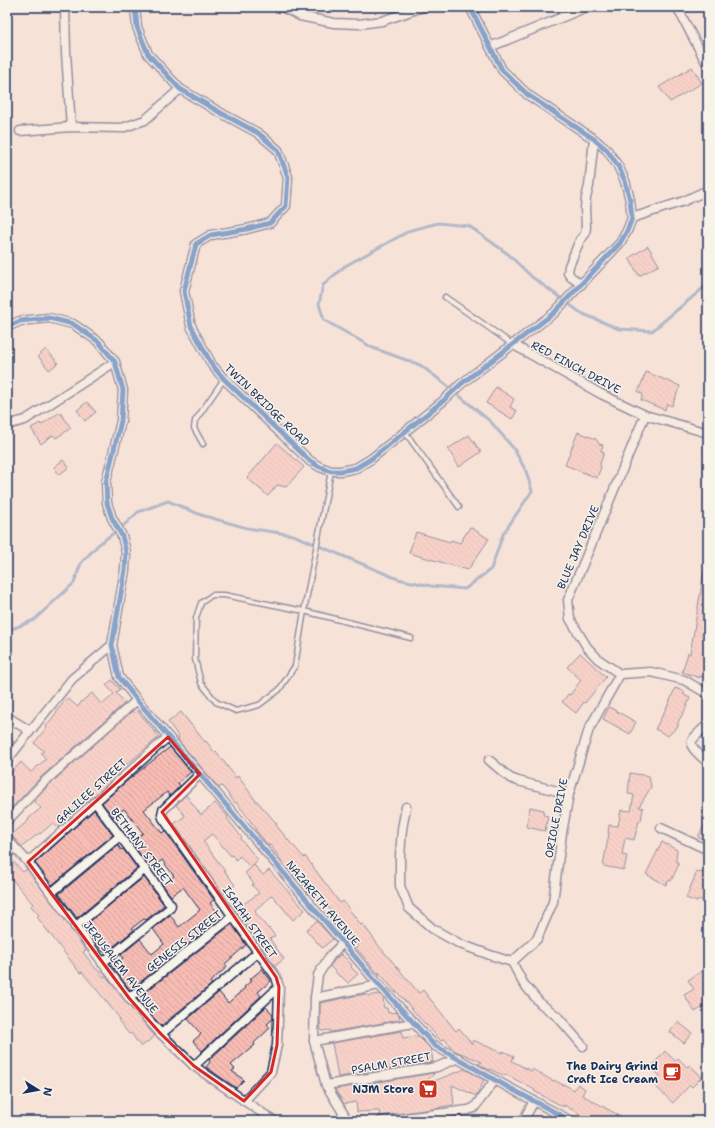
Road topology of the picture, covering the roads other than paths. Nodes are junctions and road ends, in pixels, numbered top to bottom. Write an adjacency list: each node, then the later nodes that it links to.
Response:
1 (64, 7): 11 (street)
2 (135, 7): 10 (street, TWIN BRIDGE ROAD)
3 (282, 7): 4 (street)
4 (424, 7)
5 (470, 7): 8 (street)
6 (587, 7): 8 (street)
7 (677, 7): 9 (street)
8 (490, 47): 13 (street)
9 (708, 66)
10 (180, 89): 11 (street); 21 (street, TWIN BRIDGE ROAD)
11 (71, 127): 12 (street)
12 (20, 131)
13 (594, 139): 15 (street); 16 (street)
14 (708, 190): 15 (street)
15 (632, 218): 16 (street)
16 (579, 286): 19 (street)
17 (445, 298): 19 (lane, RED FINCH DRIVE)
18 (7, 327): 20 (street)
19 (512, 344): 22 (street, RED FINCH DRIVE); 24 (street)
20 (114, 362): 23 (street); 31 (street)
21 (224, 379): 26 (lane); 27 (street, TWIN BRIDGE ROAD)
22 (645, 415): 25 (street, RED FINCH DRIVE); 32 (street, BLUE JAY DRIVE)
23 (7, 425)
24 (405, 432): 27 (street); 28 (lane)
25 (708, 433)
26 (203, 444)
27 (331, 471): 29 (lane)
28 (459, 507)
29 (304, 611): 29 (lane); 30 (lane)
30 (411, 638)
31 (112, 645): 34 (street, NAZARETH AVENUE); 37 (street)
32 (620, 674): 33 (street); 43 (street, ORIOLE DRIVE)
33 (708, 694)
34 (137, 700): 38 (street, NAZARETH AVENUE); 46 (street)
35 (7, 718): 37 (street)
36 (708, 724): 41 (street)
37 (30, 731): 39 (street)
38 (168, 737): 42 (street, NAZARETH AVENUE); 44 (street, GALILEE STREET)
39 (7, 760)
40 (489, 760): 43 (street)
41 (708, 763)
42 (200, 774): 54 (street, ISAIAH STREET); 56 (street, NAZARETH AVENUE)
43 (569, 794): 58 (street, ORIOLE DRIVE)
44 (95, 802): 48 (street, BETHANY STREET); 51 (street, GALILEE STREET)
45 (406, 807): 58 (street)
46 (7, 822)
47 (661, 828): 50 (street)
48 (120, 836): 52 (street, BETHANY STREET); 53 (street)
49 (7, 839): 51 (street, JERUSALEM AVENUE)
50 (708, 850)
51 (28, 862): 53 (street, JERUSALEM AVENUE)
52 (145, 869): 55 (street); 59 (street, BETHANY STREET)
53 (51, 893): 55 (street, JERUSALEM AVENUE)
54 (233, 916): 57 (street, ISAIAH STREET); 62 (street, GENESIS STREET)
55 (75, 927): 59 (street, JERUSALEM AVENUE)
56 (344, 943): 60 (street, NAZARETH AVENUE); 63 (street)
57 (258, 952): 61 (street, ISAIAH STREET); 65 (street)
58 (512, 962): 67 (street)
59 (102, 963): 62 (street, JERUSALEM AVENUE)
60 (379, 985): 63 (street); 64 (street, NAZARETH AVENUE)
61 (279, 987): 69 (street); 72 (street, ISAIAH STREET)
62 (129, 998): 65 (street, JERUSALEM AVENUE)
63 (315, 998): 66 (street)
64 (413, 1023): 66 (street); 68 (street, NAZARETH AVENUE)
65 (161, 1034): 69 (street, JERUSALEM AVENUE)
66 (314, 1041): 71 (street)
67 (583, 1046)
68 (458, 1058): 70 (street, NAZARETH AVENUE); 71 (street, PSALM STREET)
69 (194, 1066): 72 (street, JERUSALEM AVENUE)
70 (495, 1080): 73 (street, NAZARETH AVENUE); 76 (street)
71 (326, 1085): 75 (street)
72 (244, 1101): 74 (street, JERUSALEM AVENUE)
73 (534, 1101): 77 (street); 78 (street, NAZARETH AVENUE)
74 (274, 1121)
75 (348, 1121)
76 (381, 1121)
77 (523, 1121)
78 (571, 1121)

